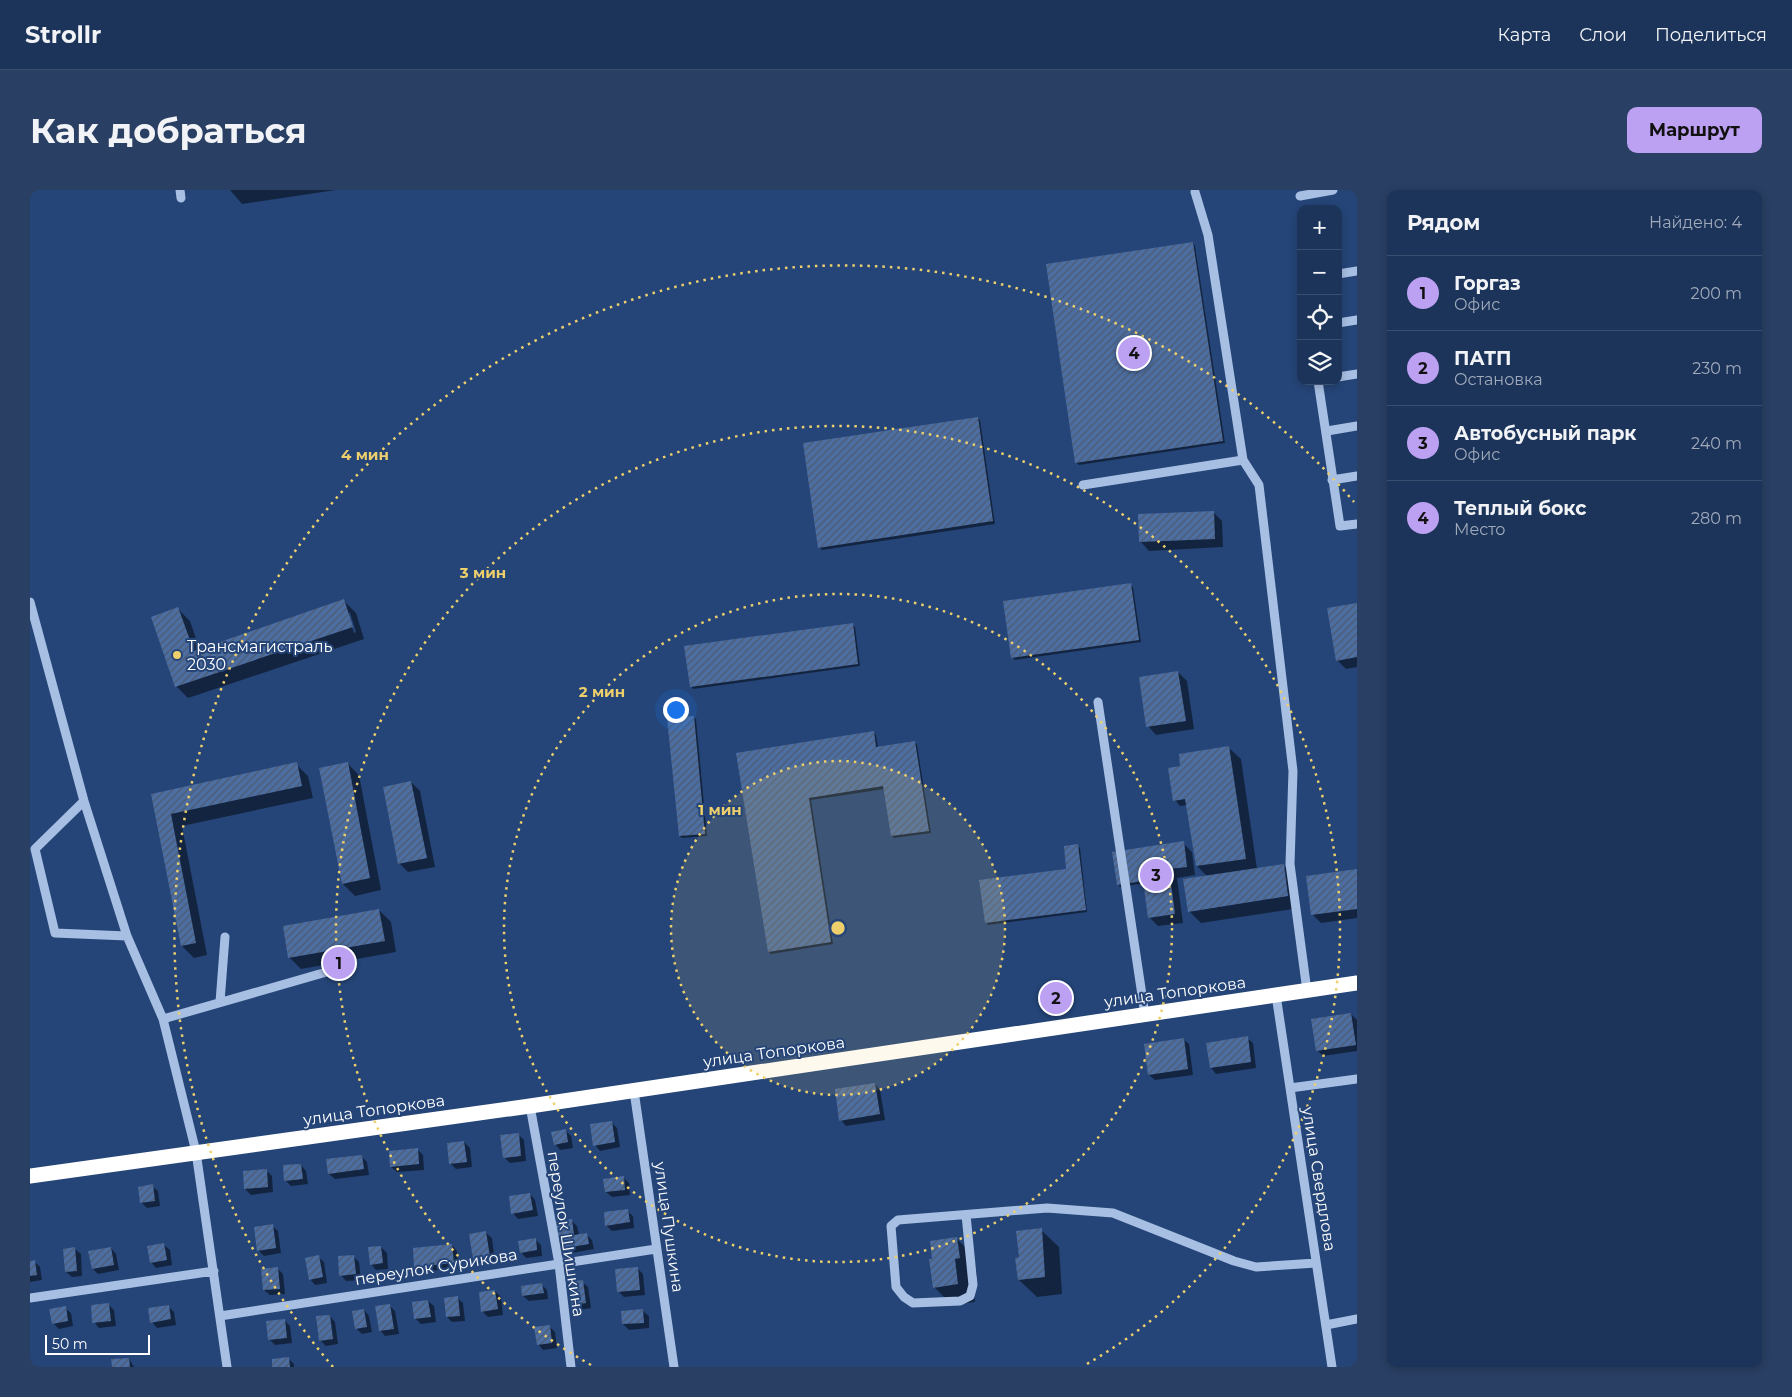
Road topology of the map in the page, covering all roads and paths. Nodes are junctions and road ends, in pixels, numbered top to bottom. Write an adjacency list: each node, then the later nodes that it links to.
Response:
1 (1333, 190): 3 (street)
2 (1195, 192): 13 (street)
3 (1300, 196)
4 (1357, 271): 5 (street)
5 (1342, 273)
6 (1357, 320): 7 (street)
7 (1342, 322)
8 (1357, 374): 9 (street)
9 (1342, 376)
10 (1319, 385): 12 (street)
11 (1357, 426): 12 (street)
12 (1327, 431): 15 (street)
13 (1243, 460): 16 (street); 25 (street)
14 (1357, 476): 15 (street)
15 (1332, 480): 17 (street)
16 (1083, 485)
17 (1357, 524)
18 (30, 602): 20 (street)
19 (1098, 702): 28 (street)
20 (84, 801): 21 (street); 21 (street)
21 (127, 936): 29 (street)
22 (225, 937): 27 (street)
23 (330, 970): 27 (street)
24 (1357, 983): 25 (highway, улица Топоркова)
25 (1307, 991): 26 (highway, улица Топоркова)
26 (1276, 995): 28 (highway, улица Топоркова); 31 (street, улица Свердлова)
27 (220, 1002): 29 (street)
28 (1145, 1014): 32 (highway, улица Топоркова)
29 (162, 1019): 34 (street)
30 (1357, 1078): 31 (street)
31 (1290, 1088): 38 (street, улица Свердлова)
32 (634, 1090): 33 (highway, улица Топоркова); 37 (street, улица Пушкина)
33 (530, 1106): 34 (highway, улица Топоркова); 39 (street, переулок Шишкина)
34 (196, 1152): 35 (highway, улица Топоркова); 40 (street)
35 (30, 1176)
36 (966, 1214): 36 (street); 38 (street)
37 (656, 1248): 39 (street, переулок Сурикова); 47 (street, улица Пушкина)
38 (1316, 1263): 44 (street, улица Свердлова)
39 (558, 1264): 42 (street, переулок Сурикова); 46 (street, переулок Шишкина)
40 (214, 1271): 41 (street); 42 (street)
41 (30, 1298)
42 (220, 1316): 45 (street)
43 (1357, 1319): 44 (street)
44 (1326, 1325): 48 (street, улица Свердлова)
45 (227, 1367)
46 (571, 1367)
47 (674, 1367)
48 (1332, 1367)

